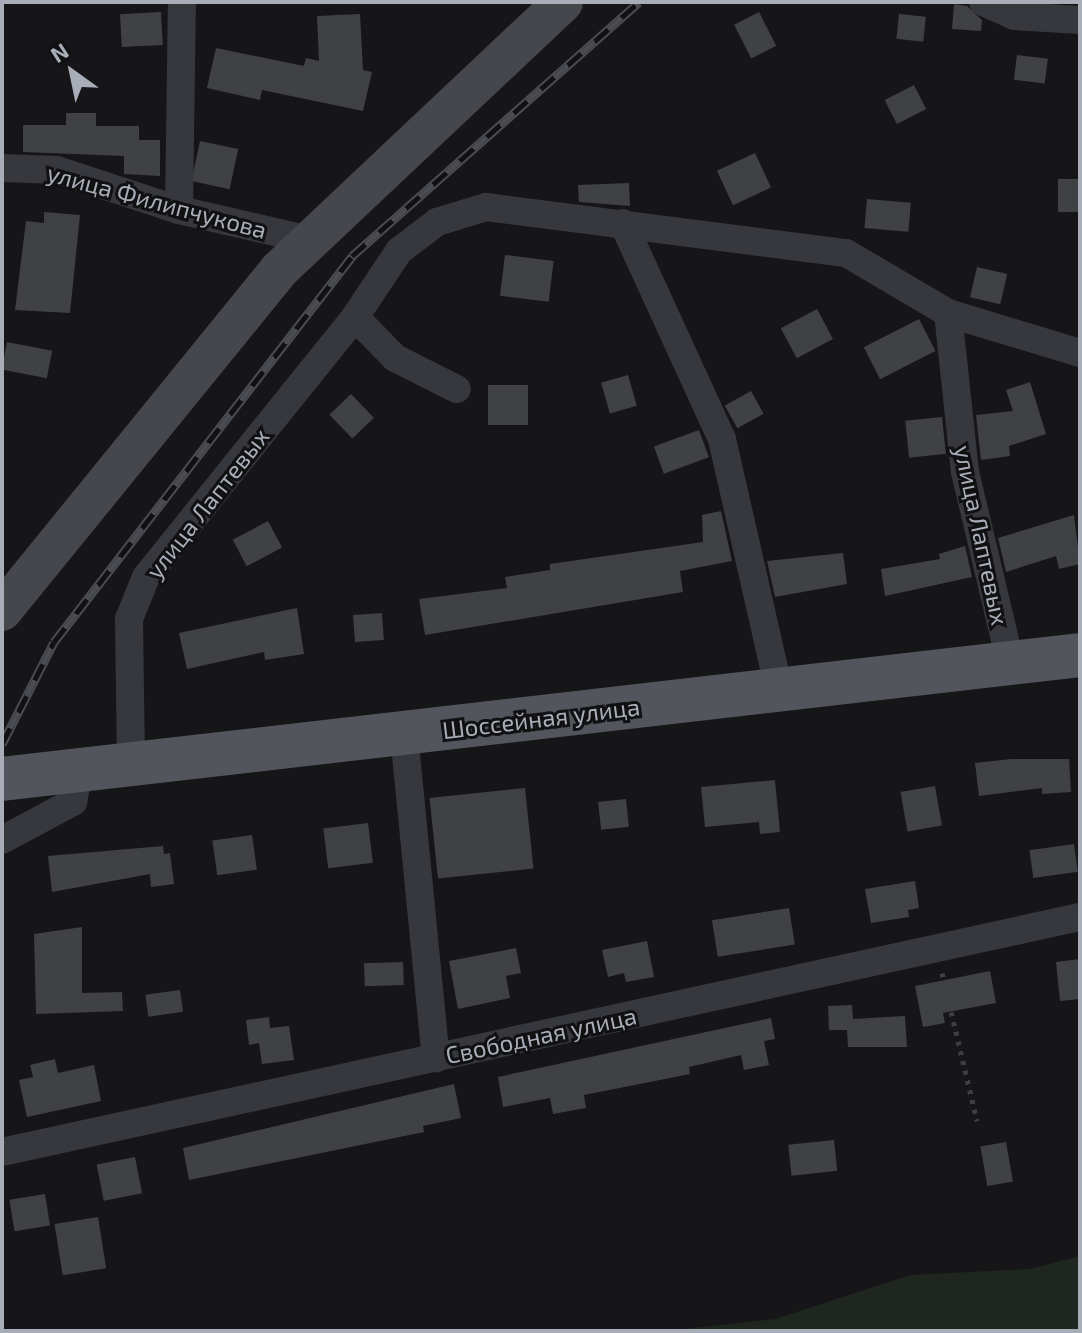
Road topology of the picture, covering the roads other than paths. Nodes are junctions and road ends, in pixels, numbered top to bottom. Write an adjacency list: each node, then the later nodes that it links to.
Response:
1 (182, 2): 6 (street)
2 (563, 2): 8 (street)
3 (983, 2): 4 (street)
4 (1080, 20)
5 (2, 168): 6 (street, улица Филипчукова)
6 (179, 210): 8 (street, улица Филипчукова)
7 (623, 223): 9 (street, улица Лаптевых); 10 (street, улица Лаптевых); 16 (street)
8 (310, 240): 13 (street)
9 (948, 313): 11 (street, улица Лаптевых); 15 (street, улица Лаптевых)
10 (355, 317): 12 (street); 18 (street, улица Лаптевых)
11 (1080, 353)
12 (457, 389)
13 (2, 611)
14 (1080, 655): 15 (main road, Шоссейная улица)
15 (1010, 661): 16 (main road, Шоссейная улица)
16 (779, 690): 17 (main road, Шоссейная улица)
17 (404, 734): 18 (main road, Шоссейная улица); 23 (street)
18 (131, 763): 19 (main road, Шоссейная улица)
19 (79, 770): 20 (main road, Шоссейная улица); 21 (street)
20 (2, 779)
21 (2, 840)
22 (1080, 917): 23 (street, Свободная улица)
23 (436, 1058): 24 (street, Свободная улица)
24 (2, 1152)

